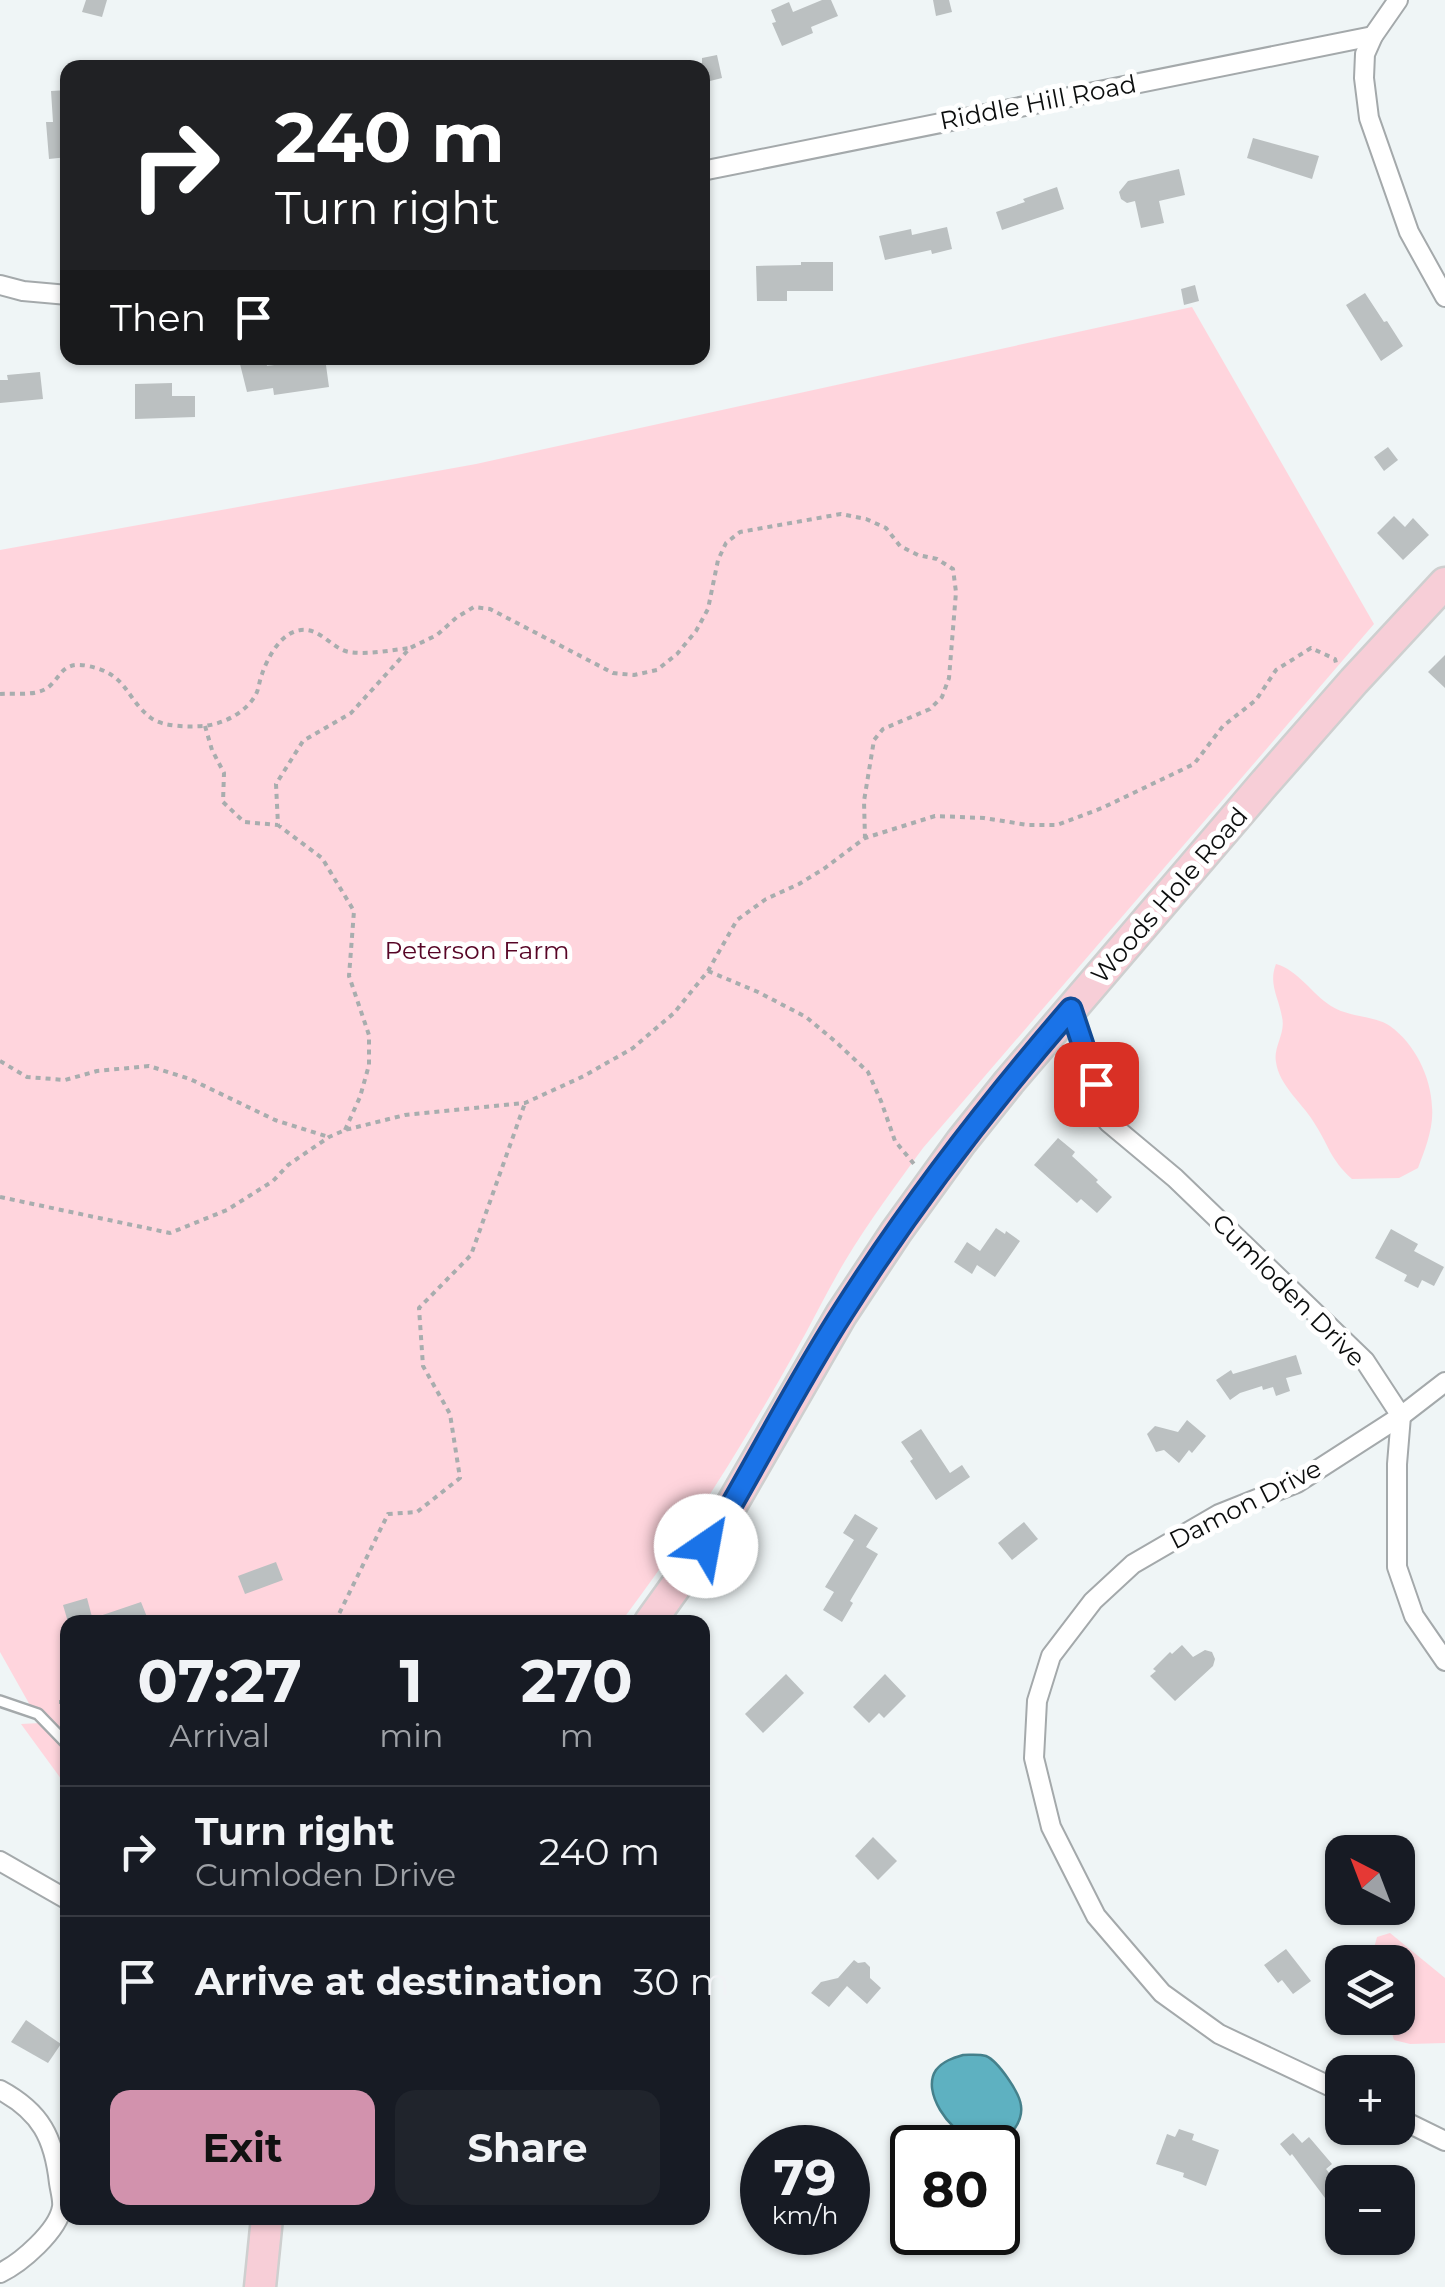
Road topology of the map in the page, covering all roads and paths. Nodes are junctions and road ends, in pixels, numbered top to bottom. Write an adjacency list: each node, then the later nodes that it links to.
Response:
1 (1398, 0): 2 (street)
2 (1373, 36): 3 (street, Riddle Hill Road); 6 (street)
3 (710, 169)
4 (0, 285): 5 (street)
5 (60, 294)
6 (1445, 296)
7 (1445, 583): 9 (highway, Woods Hole Road)
8 (410, 648): 11 (path); 12 (path); 13 (path)
9 (1354, 681): 13 (path); 15 (highway, Woods Hole Road)
10 (0, 694): 11 (path)
11 (206, 726): 12 (path)
12 (278, 824): 18 (path)
13 (866, 838): 14 (path)
14 (708, 970): 17 (path); 20 (path)
15 (1071, 1009): 20 (highway, Woods Hole Road); 23 (street, Cumloden Drive)
16 (0, 1061): 19 (path)
17 (525, 1103): 18 (path); 24 (path)
18 (345, 1130): 19 (path)
19 (329, 1137): 21 (path)
20 (931, 1184): 25 (highway, Woods Hole Road)
21 (0, 1197)
22 (1445, 1382): 23 (street, Damon Drive)
23 (1400, 1416): 26 (street); 31 (street, Damon Drive)
24 (338, 1615)
25 (655, 1615)
26 (1445, 1661)
27 (0, 1701): 28 (lane)
28 (60, 1736)
29 (0, 1861): 30 (street)
30 (60, 1895)
31 (1325, 2084)
32 (0, 2090): 35 (street)
33 (1415, 2126): 34 (street)
34 (1445, 2141)
35 (60, 2186)
36 (60, 2211): 38 (street)
37 (266, 2225): 39 (highway)
38 (0, 2273)
39 (260, 2287)

